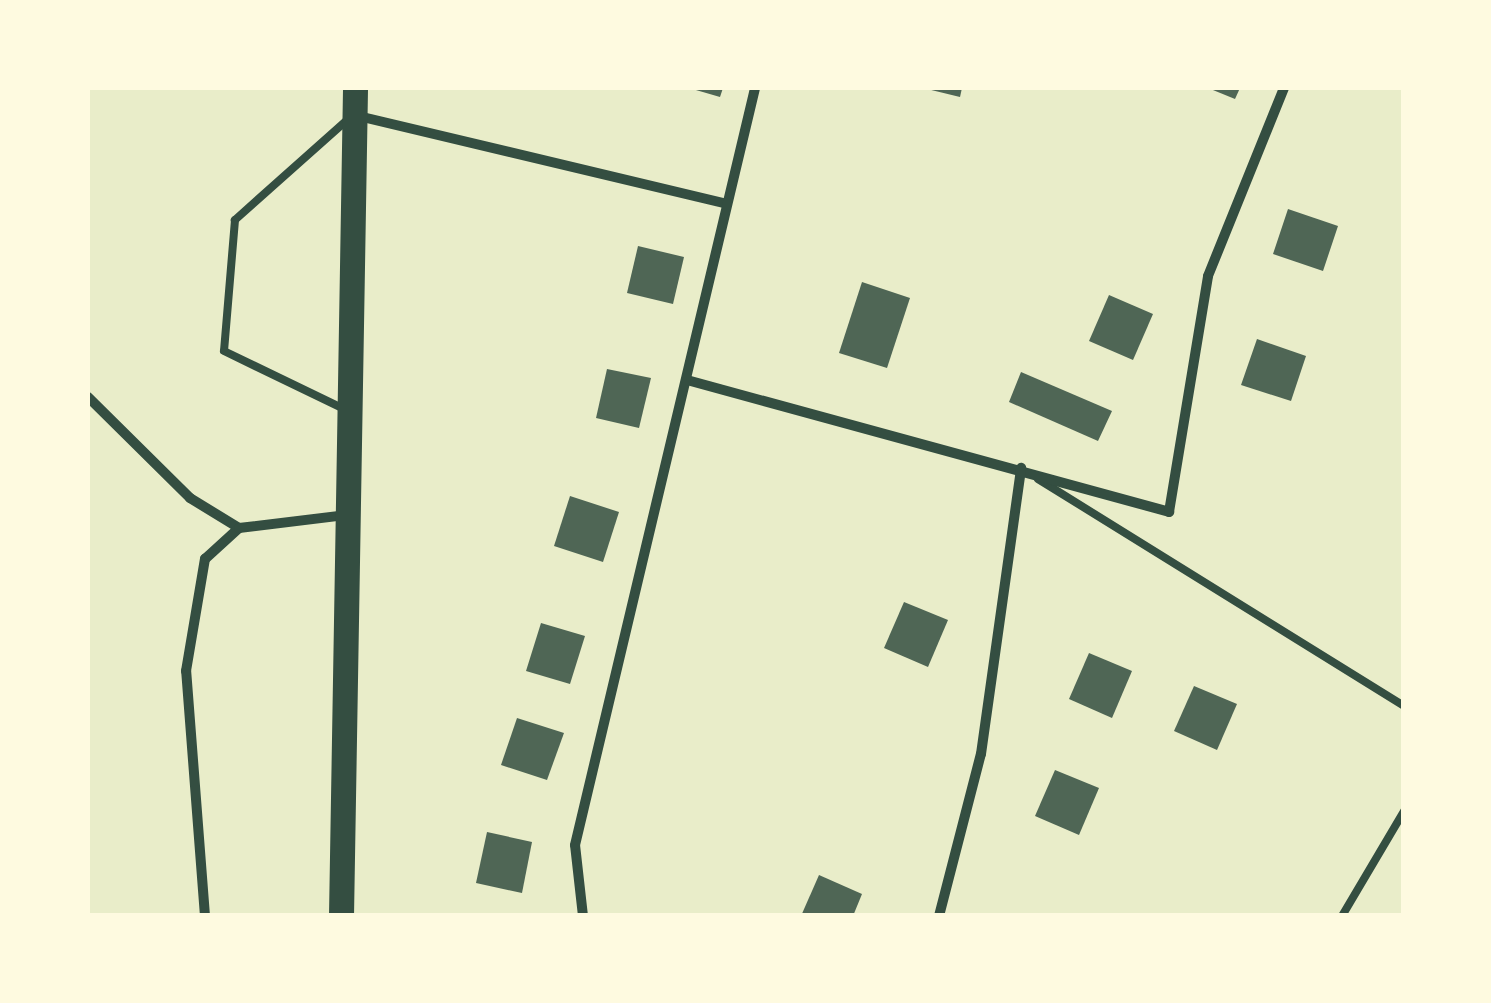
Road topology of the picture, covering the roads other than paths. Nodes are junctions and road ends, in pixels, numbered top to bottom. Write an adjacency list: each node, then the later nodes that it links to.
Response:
1 (355, 88): 4 (main road)
2 (756, 88): 5 (street)
3 (1284, 88): 9 (street)
4 (353, 115): 5 (street); 8 (main road); 8 (lane)
5 (727, 204): 6 (street)
6 (687, 380): 9 (street); 16 (street)
7 (88, 397): 11 (street)
8 (349, 412): 10 (main road)
9 (1021, 468): 12 (lane); 17 (street)
10 (347, 515): 11 (street); 15 (main road)
11 (240, 528): 14 (street)
12 (1404, 706)
13 (1404, 811): 18 (lane)
14 (206, 916)
15 (341, 916)
16 (584, 916)
17 (939, 916)
18 (1342, 916)

